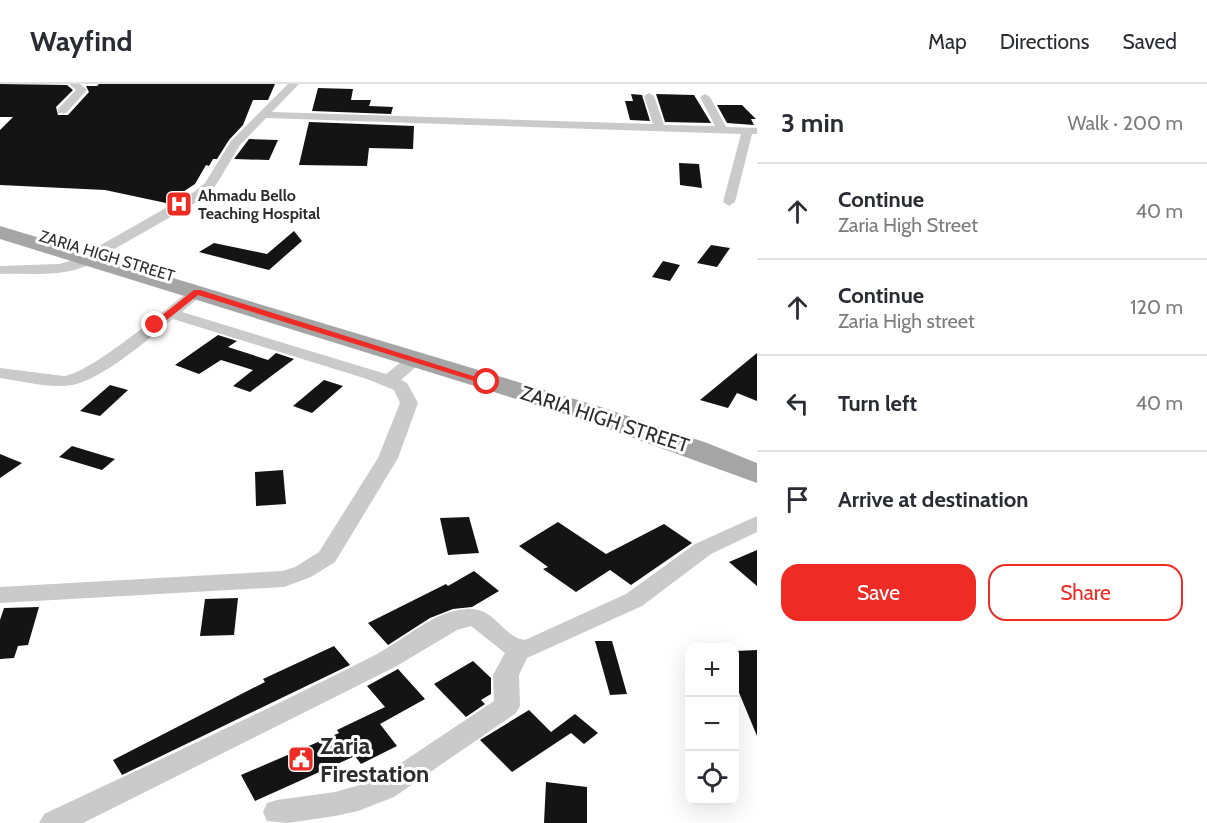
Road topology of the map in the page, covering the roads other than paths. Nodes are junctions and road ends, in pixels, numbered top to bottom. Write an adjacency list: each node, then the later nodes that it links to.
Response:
1 (74, 84): 5 (street)
2 (294, 84): 6 (street)
3 (649, 96): 7 (street)
4 (705, 97): 8 (street)
5 (62, 111)
6 (262, 115): 7 (street); 13 (street)
7 (660, 128): 8 (street)
8 (722, 130): 9 (street)
9 (752, 131): 10 (street)
10 (729, 202)
11 (0, 224): 13 (main road, ZARIA HIGH STREET)
12 (0, 232): 13 (main road, ZARIA HIGH STREET)
13 (94, 256): 14 (street); 15 (main road, ZARIA HIGH STREET); 17 (main road, ZARIA HIGH STREET)
14 (0, 270)
15 (197, 292): 16 (street); 17 (main road, ZARIA HIGH STREET)
16 (170, 313): 18 (street); 19 (street)
17 (418, 355): 19 (street); 20 (main road, ZARIA HIGH STREET); 21 (main road, ZARIA HIGH STREET)
18 (0, 373)
19 (389, 381): 23 (street)
20 (757, 454)
21 (757, 474)
22 (757, 523): 24 (street)
23 (0, 595)
24 (519, 650): 25 (street); 26 (street)
25 (277, 812)
26 (54, 823)

